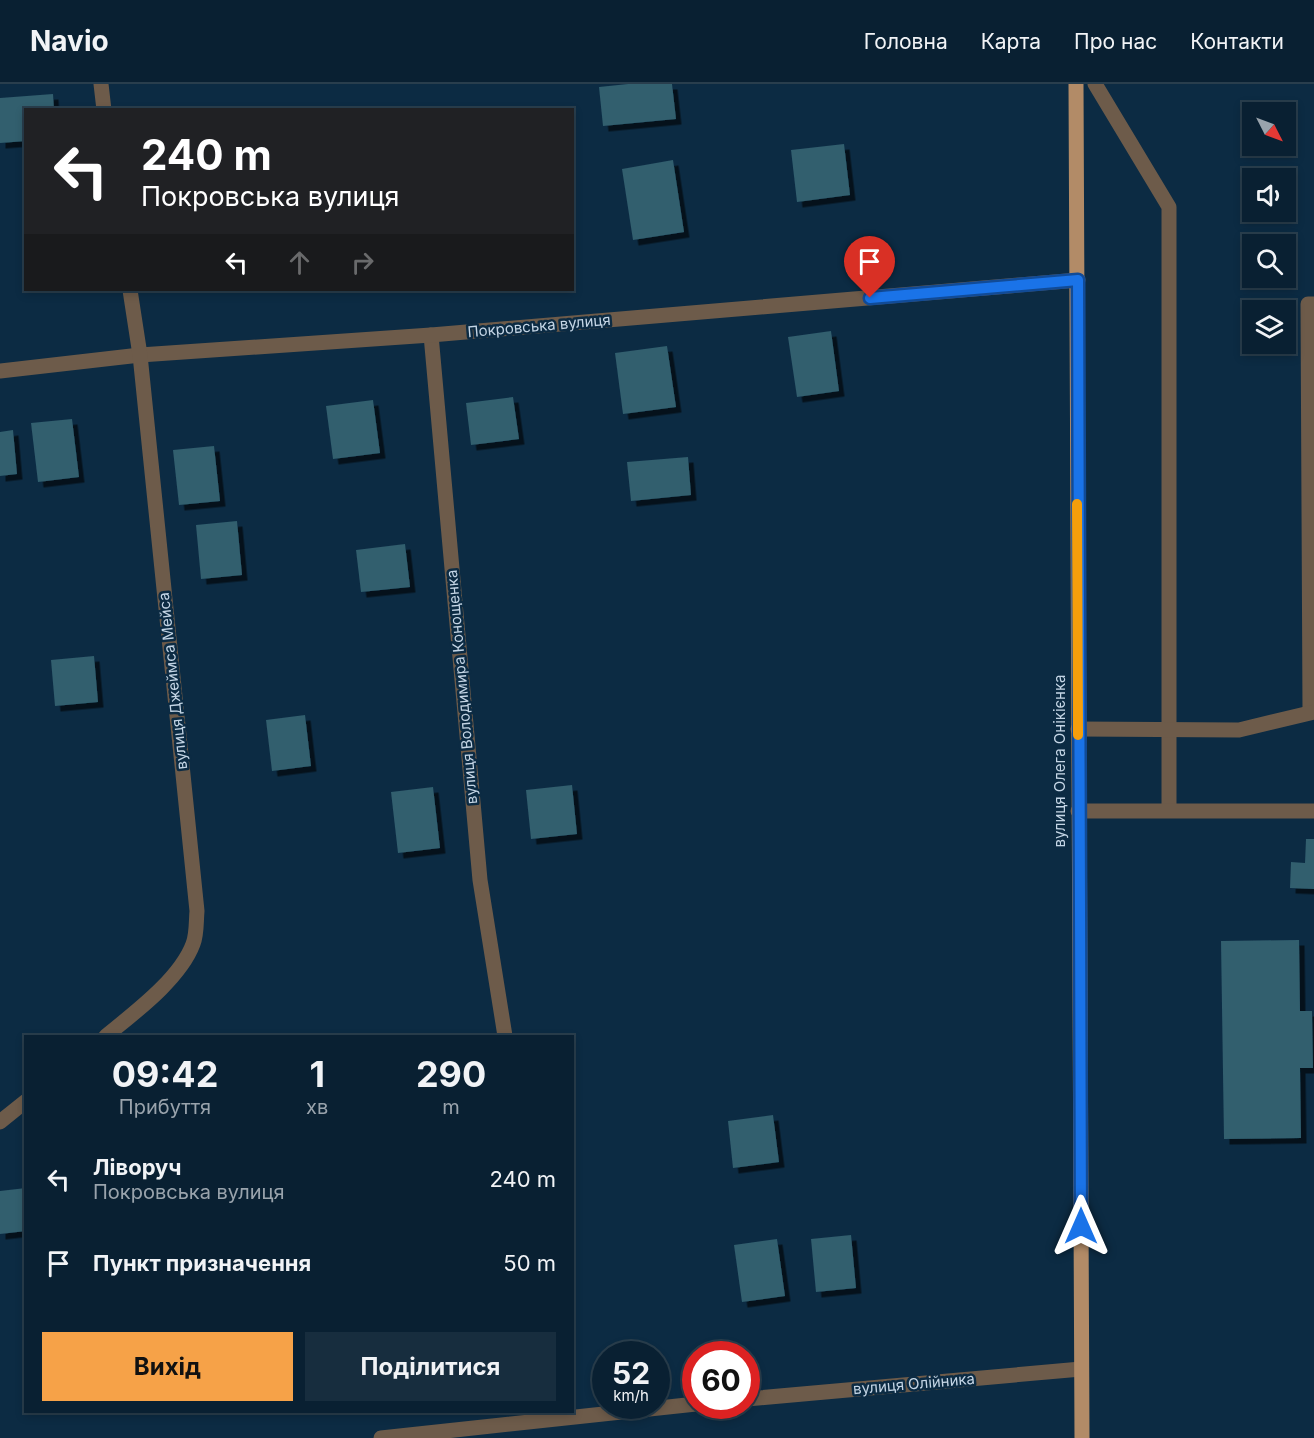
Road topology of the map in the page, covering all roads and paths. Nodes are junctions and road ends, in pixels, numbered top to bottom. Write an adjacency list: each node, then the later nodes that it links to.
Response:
1 (101, 84): 4 (street)
2 (1076, 84): 5 (main road, вулиця Олега Онікієнка)
3 (1095, 84): 13 (street)
4 (104, 108)
5 (1078, 280): 8 (street, Покровська вулиця); 12 (main road, вулиця Олега Онікієнка)
6 (130, 291): 9 (street, вулиця Джеймса Мейса)
7 (1314, 304): 11 (street)
8 (431, 335): 9 (street, Покровська вулиця); 18 (street, вулиця Володимира Конощенка)
9 (140, 355): 10 (street, Покровська вулиця); 17 (street, вулиця Джеймса Мейса)
10 (0, 371)
11 (1312, 712): 13 (street)
12 (1078, 729): 13 (street); 15 (main road, вулиця Олега Онікієнка)
13 (1169, 729): 14 (street)
14 (1169, 809): 15 (street); 16 (street)
15 (1078, 811): 21 (main road, вулиця Олега Онікієнка)
16 (1314, 811)
17 (107, 1035)
18 (505, 1035)
19 (24, 1103): 20 (street)
20 (0, 1122)
21 (1081, 1369): 22 (street, вулиця Олійника); 26 (main road, вулиця Олега Онікієнка)
22 (760, 1398)
23 (682, 1405): 24 (street)
24 (565, 1414): 25 (street)
25 (381, 1438)
26 (1082, 1438)

